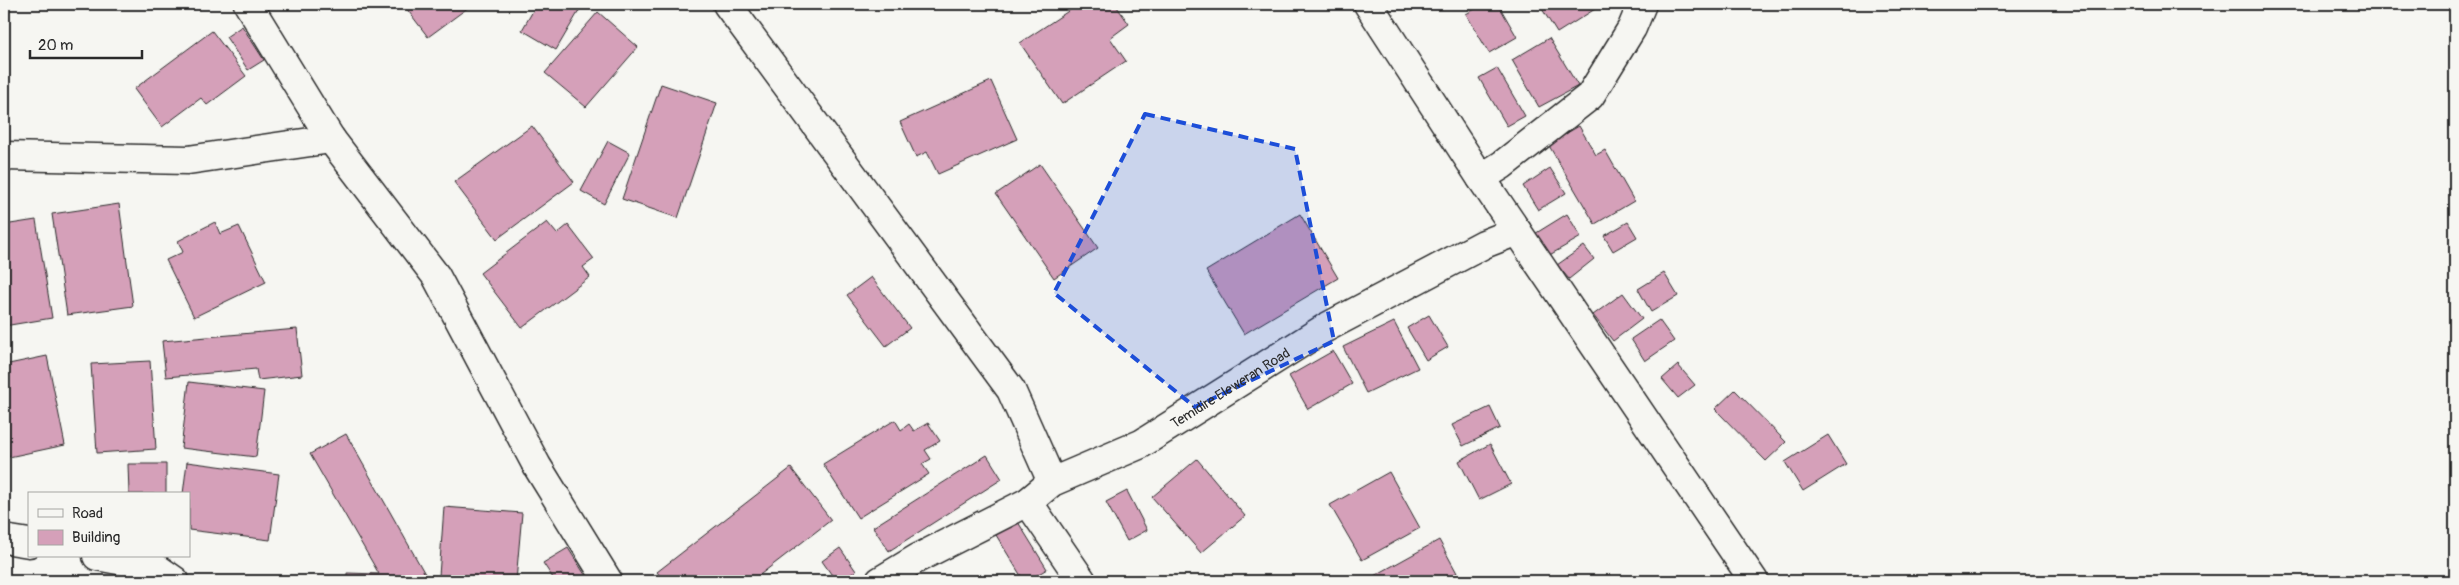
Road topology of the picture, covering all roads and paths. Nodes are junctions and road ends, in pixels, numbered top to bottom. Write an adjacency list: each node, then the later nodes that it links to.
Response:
1 (248, 4): 5 (street)
2 (727, 4): 9 (street)
3 (1368, 4): 7 (street)
4 (1642, 4): 7 (street)
5 (331, 139): 6 (street); 15 (street)
6 (4, 156)
7 (1481, 178): 8 (street)
8 (1517, 231): 9 (street, Temidire Eleweran Road); 18 (street)
9 (1052, 482): 10 (street, Temidire Eleweran Road)
10 (1028, 502): 16 (street, Temidire Eleweran Road); 17 (street)
11 (4, 539): 12 (street)
12 (28, 543)
13 (108, 558): 14 (street)
14 (175, 581)
15 (608, 581)
16 (880, 581)
17 (1082, 581)
18 (1754, 581)

